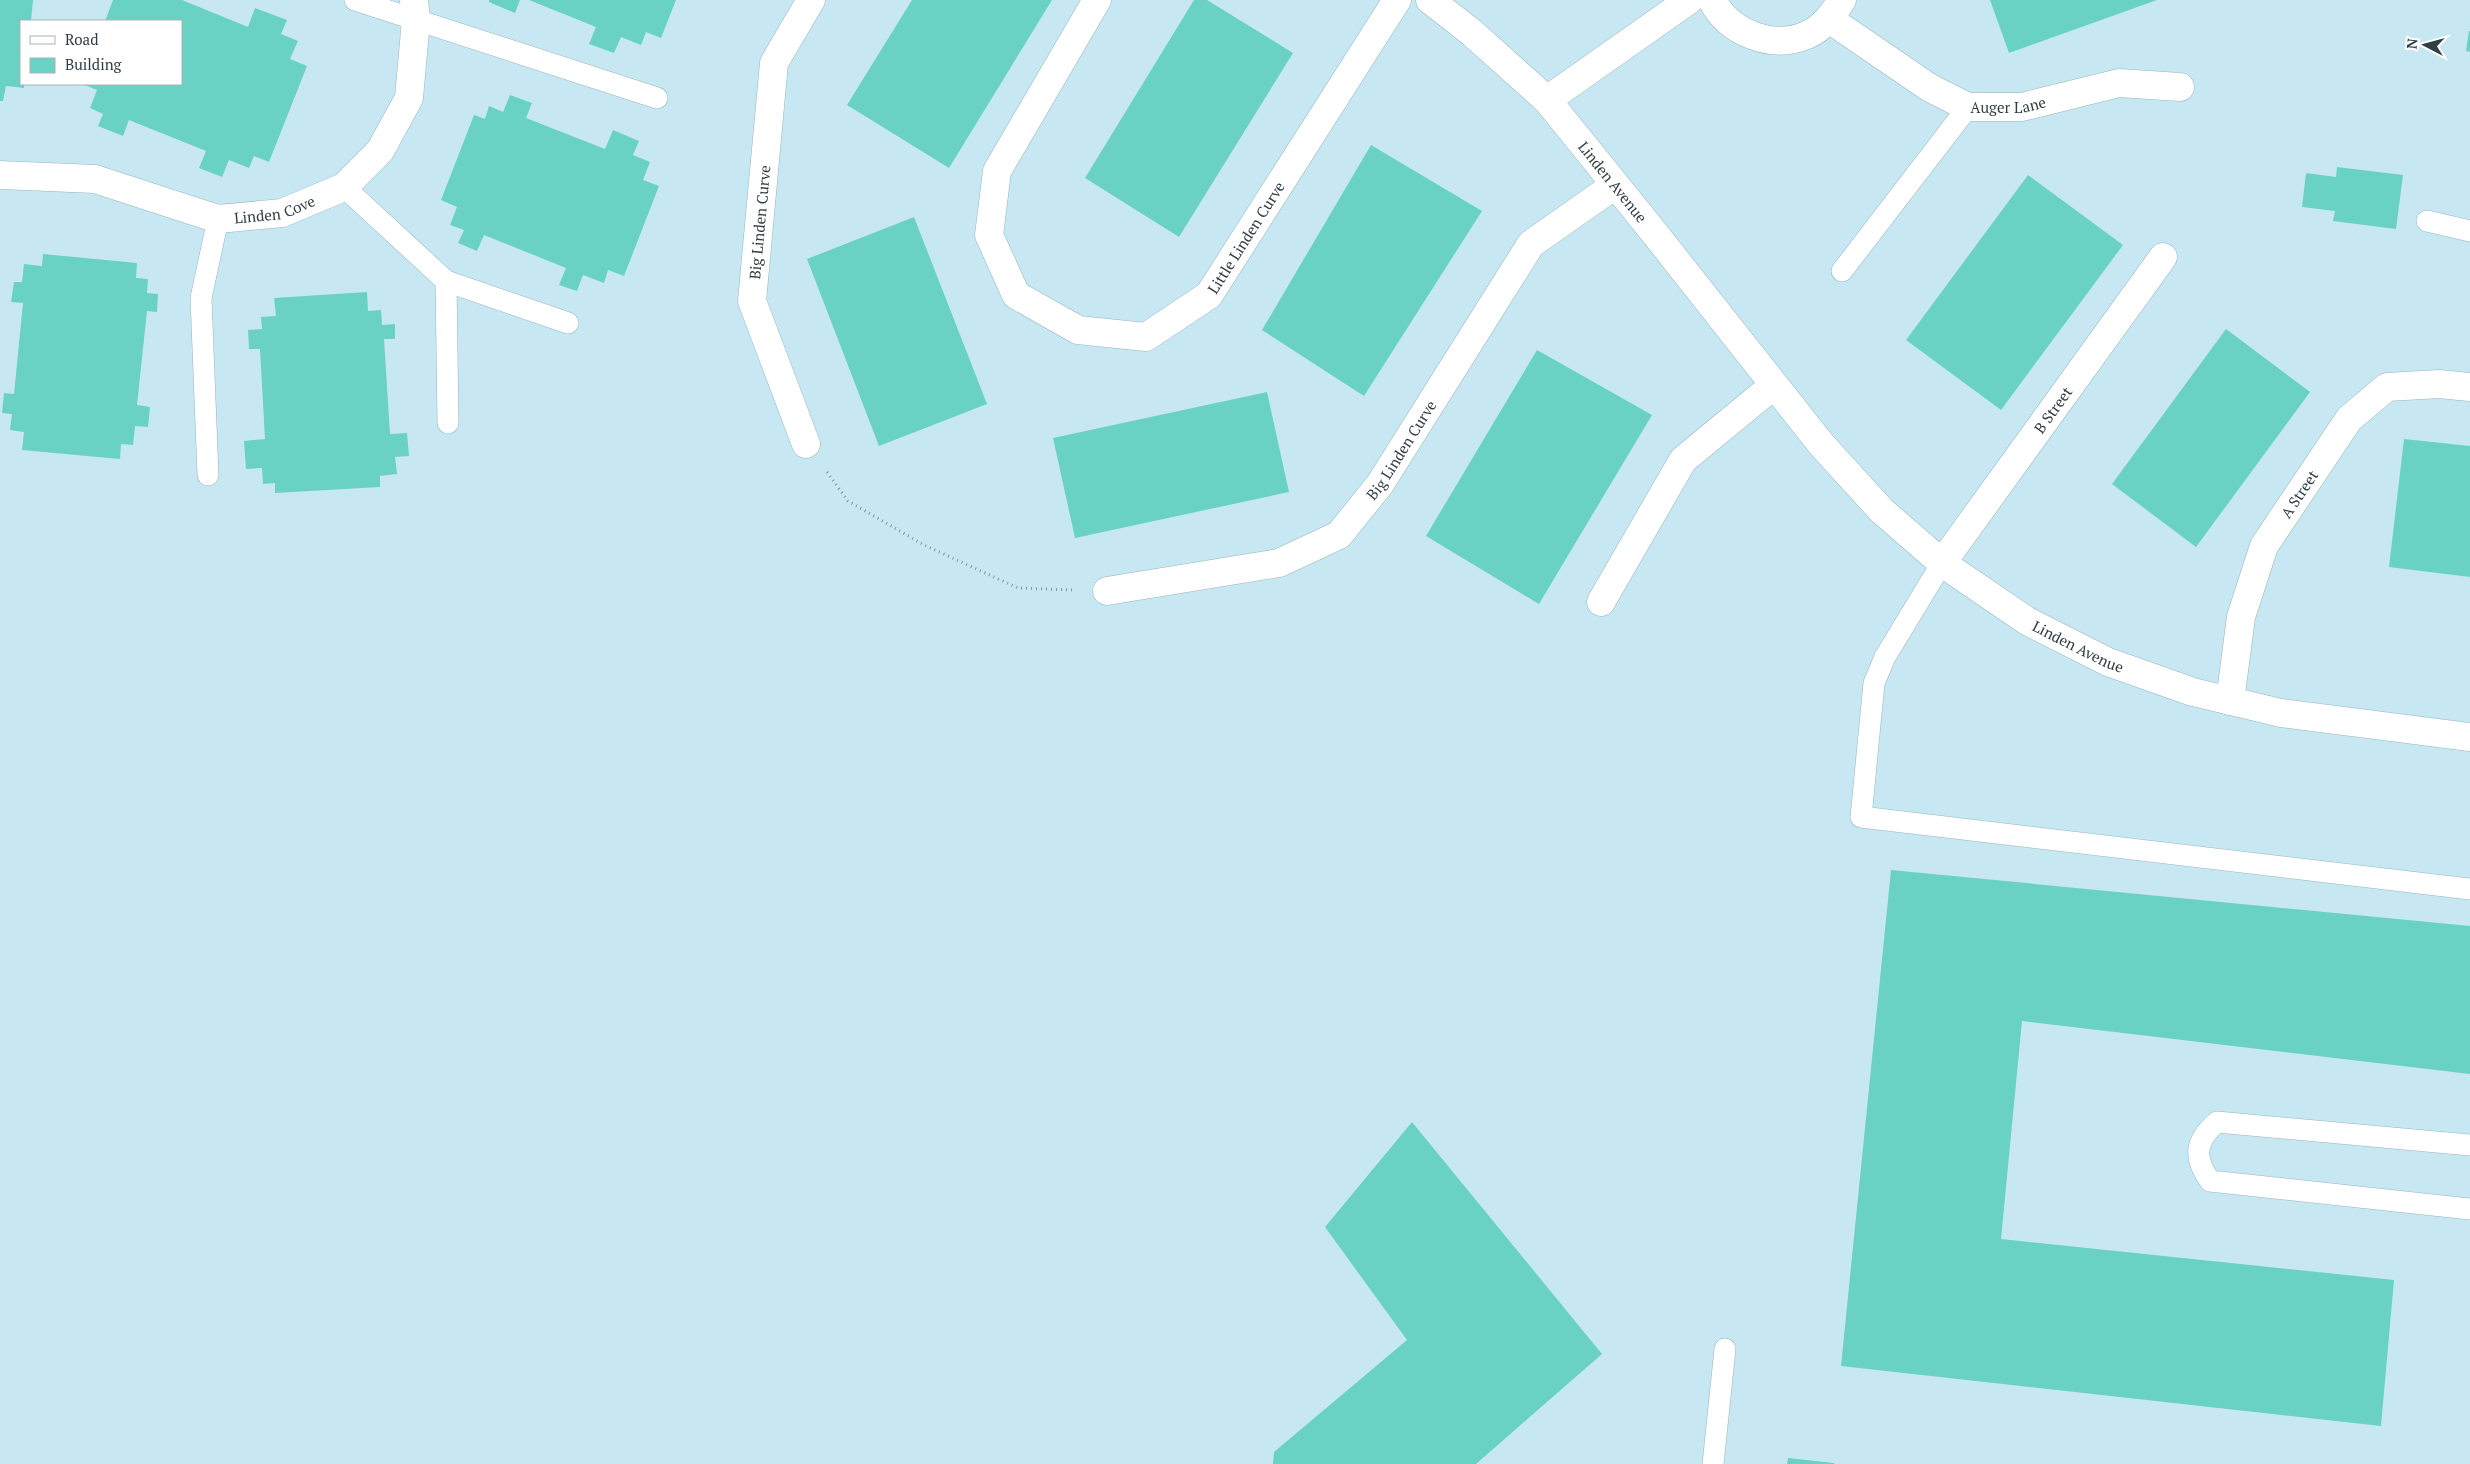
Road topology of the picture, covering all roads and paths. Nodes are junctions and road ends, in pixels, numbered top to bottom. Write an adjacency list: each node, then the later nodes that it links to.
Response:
1 (355, 0): 8 (lane)
2 (811, 0): 27 (street, Big Linden Curve)
3 (1097, 0): 4 (street, Little Linden Curve)
4 (1397, 0)
5 (1430, 0): 12 (street, Linden Avenue)
6 (1689, 0): 12 (street)
7 (1712, 0): 9 (street)
8 (415, 10): 11 (lane); 16 (street, Linden Cove)
9 (1836, 10): 13 (street, Auger Lane)
10 (2180, 87): 13 (street, Auger Lane)
11 (657, 98)
12 (1547, 100): 15 (street, Linden Avenue)
13 (1968, 107): 21 (lane)
14 (0, 175): 17 (street, Linden Cove)
15 (1615, 185): 24 (street, Linden Avenue); 30 (street, Big Linden Curve)
16 (344, 187): 17 (street, Linden Cove); 22 (lane)
17 (218, 218): 28 (lane)
18 (2427, 221): 19 (lane)
19 (2470, 231)
20 (2163, 257): 29 (street, B Street)
21 (1842, 271)
22 (446, 281): 23 (lane); 26 (lane)
23 (568, 323)
24 (1774, 385): 29 (street, Linden Avenue); 31 (street)
25 (2470, 387): 32 (street, A Street)
26 (448, 423)
27 (806, 444): 30 (path)
28 (208, 475)
29 (1942, 562): 32 (street, Linden Avenue); 34 (lane)
30 (1107, 591)
31 (1601, 602)
32 (2230, 701): 33 (street, Linden Avenue)
33 (2470, 737)
34 (2470, 889)
35 (2470, 1145): 36 (lane)
36 (2470, 1208)
37 (1725, 1349): 38 (lane)
38 (1713, 1464)

